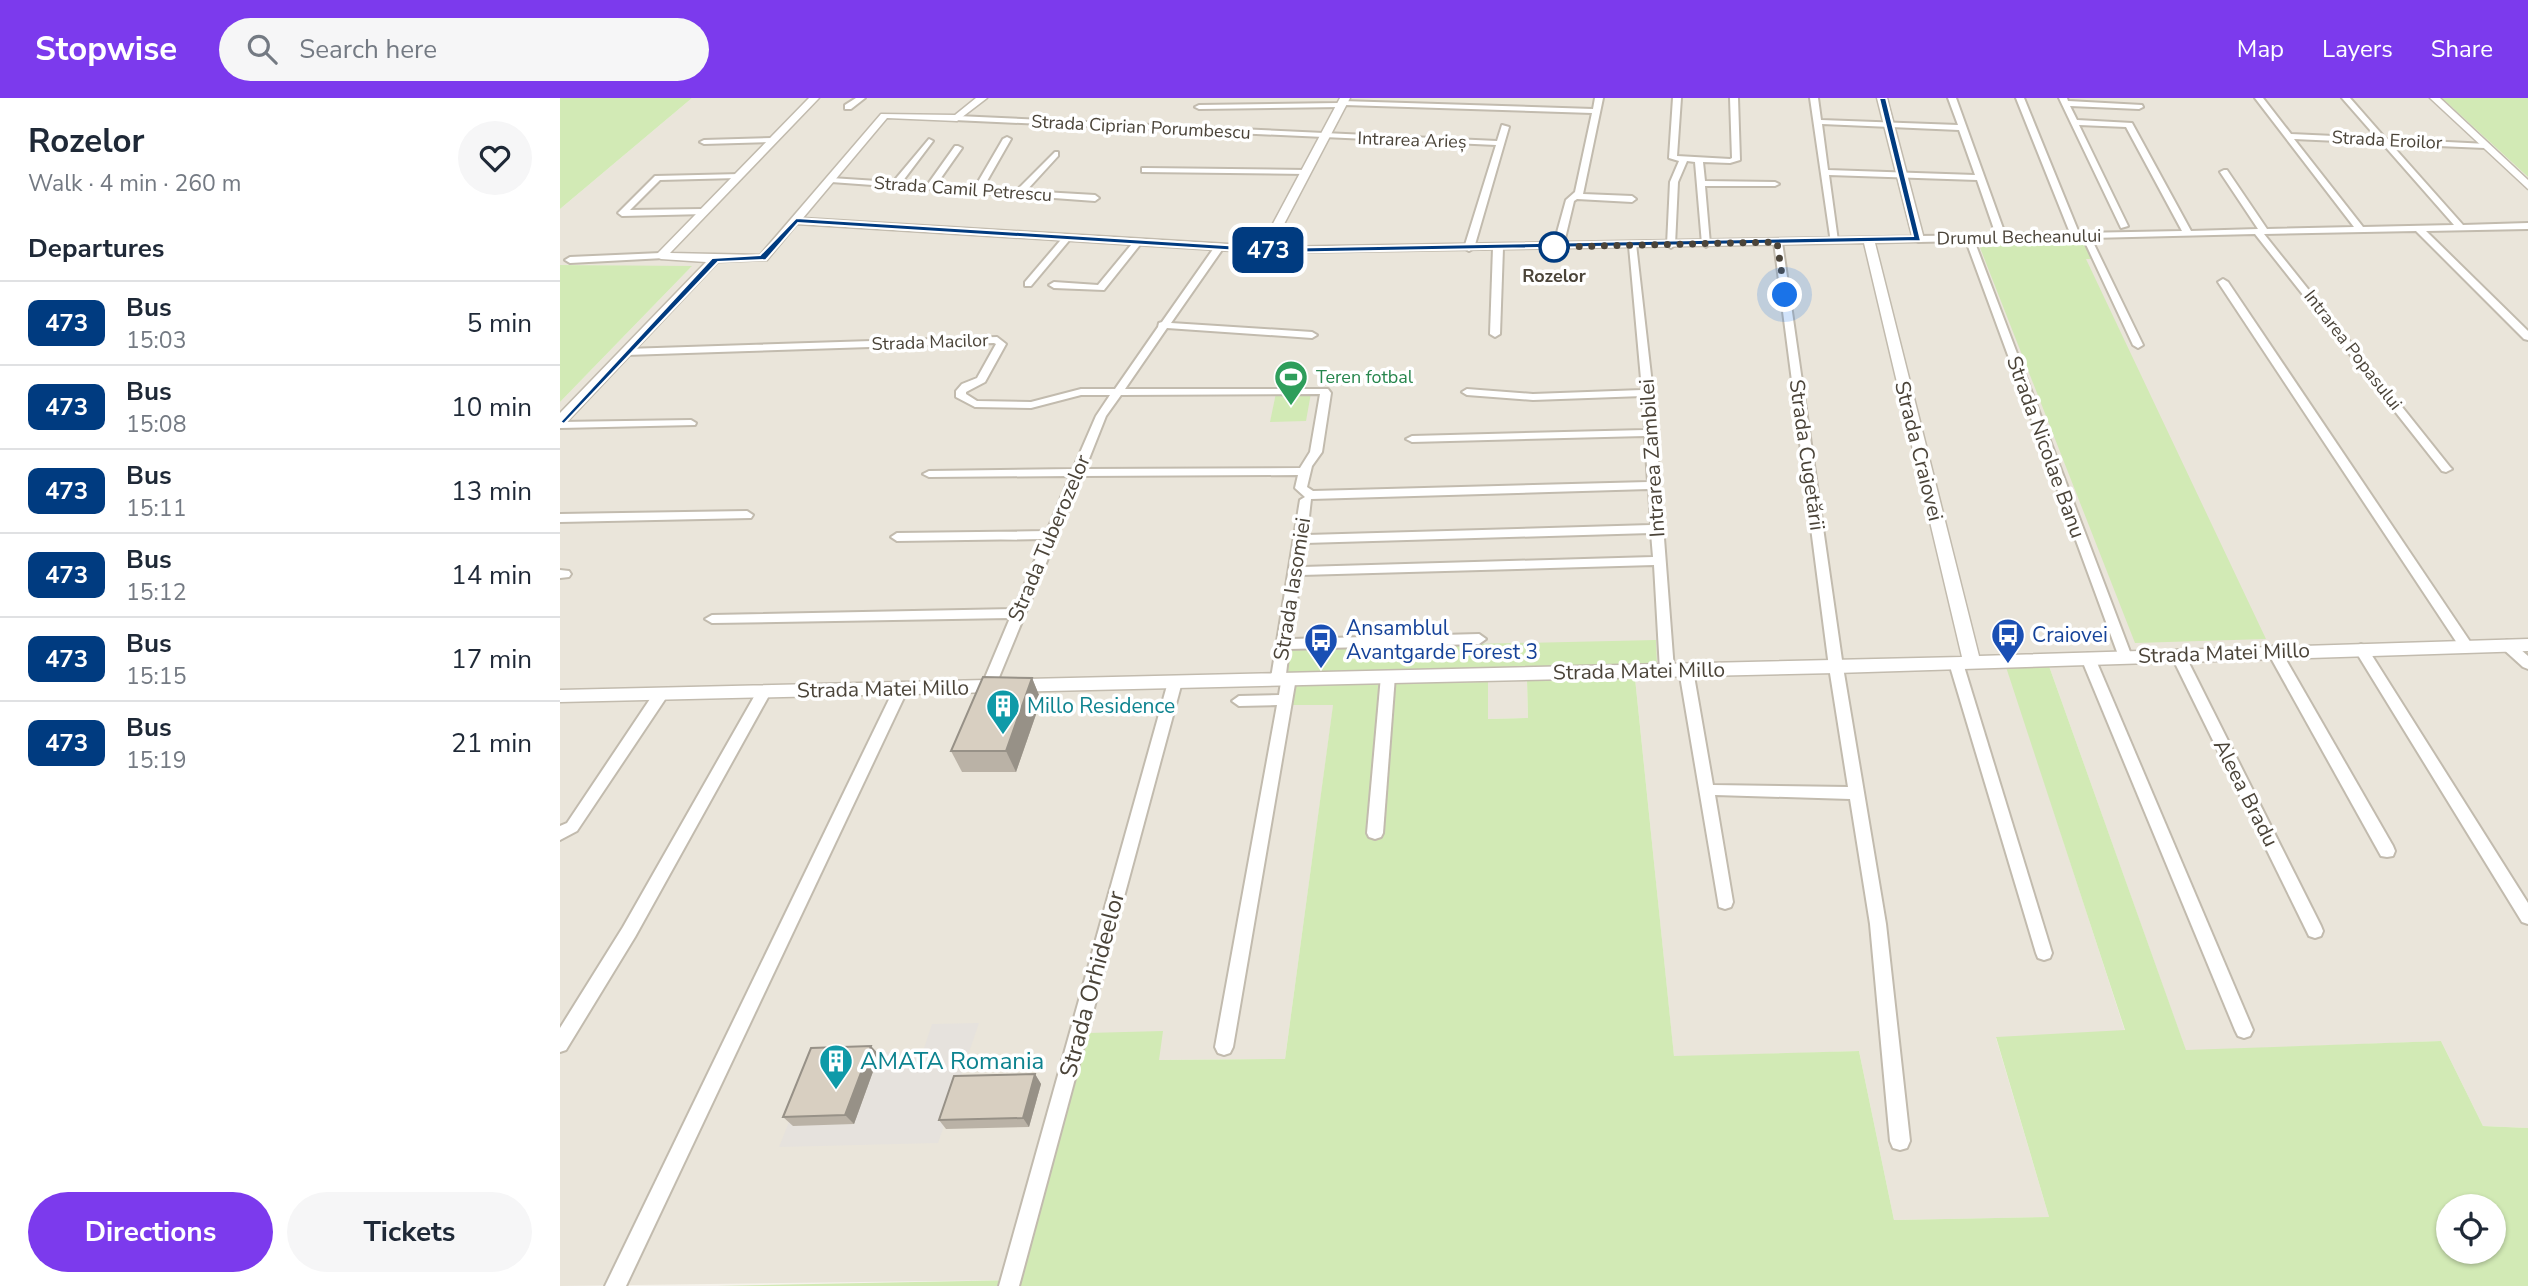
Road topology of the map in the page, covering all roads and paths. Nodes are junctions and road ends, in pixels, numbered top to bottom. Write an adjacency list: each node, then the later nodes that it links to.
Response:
1 (814, 98): 29 (street)
2 (861, 98): 16 (street)
3 (982, 98): 20 (street)
4 (1600, 98): 19 (street)
5 (1677, 98): 37 (street)
6 (1734, 98): 38 (street)
7 (1814, 98): 21 (street)
8 (1882, 98): 23 (street)
9 (1952, 98): 25 (street)
10 (2020, 98): 66 (street)
11 (2259, 98): 27 (street)
12 (2346, 98): 30 (street)
13 (2435, 98): 34 (street)
14 (2064, 101): 18 (street); 22 (street)
15 (1342, 102): 17 (street); 19 (street); 26 (street)
16 (848, 107)
17 (1199, 107)
18 (2139, 107)
19 (1597, 111): 54 (street)
20 (957, 118): 26 (street, Strada Ciprian Porumbescu); 46 (street)
21 (1817, 122): 23 (street); 41 (street)
22 (2074, 122): 59 (street); 65 (street)
23 (1889, 125): 25 (street); 43 (street)
24 (1505, 127): 33 (street)
25 (1963, 128): 45 (street)
26 (1325, 136): 33 (street, Intrarea Arieș); 40 (street)
27 (2288, 136): 30 (street, Strada Eroilor); 62 (street)
28 (1007, 139): 52 (street)
29 (772, 140): 32 (street); 44 (street)
30 (2386, 140): 34 (street, Strada Eroilor); 61 (street)
31 (929, 141): 48 (street)
32 (704, 142)
33 (1500, 143): 80 (street)
34 (2486, 146): 51 (street)
35 (958, 148): 50 (street)
36 (1055, 154): 53 (street)
37 (1683, 160): 38 (street); 76 (street)
38 (1699, 160): 47 (street)
39 (1145, 170): 40 (street)
40 (1306, 172): 82 (street)
41 (1826, 172): 43 (street); 72 (street)
42 (2224, 172): 64 (street, Intrarea Popasului)
43 (1902, 175): 45 (street); 70 (street)
44 (738, 176): 57 (street); 57 (street)
45 (1980, 178): 68 (street)
46 (831, 180): 48 (street, Strada Camil Petrescu); 58 (street)
47 (1702, 183): 49 (street); 75 (street)
48 (896, 184): 50 (street, Strada Camil Petrescu)
49 (1775, 184)
50 (931, 186): 52 (street, Strada Camil Petrescu)
51 (2528, 186)
52 (978, 190): 53 (street, Strada Camil Petrescu)
53 (1018, 193): 55 (street, Strada Camil Petrescu)
54 (1574, 196): 56 (street); 79 (street)
55 (1095, 198)
56 (1632, 199)
57 (703, 212): 83 (street)
58 (796, 221): 67 (street, Drumul Becheanului); 85 (street)
59 (2124, 226)
60 (2528, 226): 61 (street, Drumul Becheanului)
61 (2460, 228): 63 (street, Drumul Becheanului)
62 (2360, 229): 63 (street, Drumul Becheanului); 64 (street, Drumul Becheanului)
63 (2418, 229): 92 (street)
64 (2261, 232): 65 (street, Drumul Becheanului); 103 (street, Intrarea Popasului)
65 (2188, 233): 66 (street, Drumul Becheanului)
66 (2081, 236): 68 (street, Drumul Becheanului); 93 (street)
67 (1068, 237): 73 (street, Drumul Becheanului); 87 (street)
68 (2001, 237): 69 (street, Drumul Becheanului)
69 (1969, 238): 70 (street, Drumul Becheanului); 127 (street, Strada Nicolae Banu)
70 (1918, 239): 71 (street, Drumul Becheanului)
71 (1869, 240): 72 (street, Drumul Becheanului); 129 (street, Strada Craiovei)
72 (1834, 241): 74 (street, Drumul Becheanului)
73 (1139, 242): 78 (street, Drumul Becheanului); 88 (street)
74 (1777, 242): 75 (street, Drumul Becheanului); 131 (street, Strada Cugetării)
75 (1706, 244): 76 (street, Drumul Becheanului)
76 (1671, 245): 77 (street, Drumul Becheanului)
77 (1633, 246): 79 (street, Drumul Becheanului); 96 (street, Intrarea Zambilei)
78 (1219, 247): 82 (street, Drumul Becheanului); 89 (street, Strada Tuberozelor)
79 (1558, 247): 81 (street, Drumul Becheanului)
80 (1469, 248): 81 (street, Drumul Becheanului); 82 (street, Drumul Becheanului)
81 (1498, 248): 90 (street)
82 (1265, 250)
83 (661, 256): 84 (street); 85 (street)
84 (569, 260)
85 (715, 260): 94 (street)
86 (2222, 282): 123 (street)
87 (1028, 284)
88 (1054, 285)
89 (1162, 325): 91 (street); 97 (street, Strada Tuberozelor)
90 (1495, 334)
91 (1312, 335)
92 (2528, 337)
93 (2137, 345)
94 (626, 352): 97 (street, Strada Macilor); 99 (street)
95 (1557, 391): 96 (street)
96 (1648, 391): 98 (street); 101 (street, Intrarea Zambilei)
97 (1117, 392): 104 (street); 105 (street, Strada Tuberozelor)
98 (1467, 392)
99 (560, 423): 100 (street)
100 (691, 423)
101 (1651, 433): 102 (street); 107 (street, Intrarea Zambilei)
102 (1412, 439)
103 (2446, 470)
104 (1304, 471): 105 (street); 108 (street, Strada Iasomiei)
105 (1076, 473): 106 (street); 112 (street, Strada Tuberozelor)
106 (929, 474)
107 (1654, 485): 108 (street); 111 (street, Intrarea Zambilei)
108 (1308, 497): 114 (street, Strada Iasomiei)
109 (747, 515): 110 (street)
110 (560, 518)
111 (1657, 529): 114 (street); 115 (street, Intrarea Zambilei)
112 (1050, 535): 113 (street); 117 (street, Strada Tuberozelor)
113 (897, 537)
114 (1300, 539): 116 (street, Strada Iasomiei)
115 (1659, 561): 116 (street); 132 (street, Intrarea Zambilei)
116 (1295, 571): 120 (street, Strada Iasomiei)
117 (1018, 612): 118 (street); 137 (street, Strada Tuberozelor)
118 (712, 619)
119 (1479, 639): 120 (street)
120 (1283, 644): 135 (street, Strada Iasomiei)
121 (2507, 645): 122 (street, Strada Matei Millo); 123 (street, Strada Matei Millo); 130 (street)
122 (2528, 645)
123 (2466, 646): 124 (street, Strada Matei Millo)
124 (2361, 649): 125 (street, Strada Matei Millo); 150 (street)
125 (2274, 652): 126 (street, Strada Matei Millo); 148 (street)
126 (2178, 655): 127 (street, Strada Matei Millo); 151 (street, Aleea Bradu)
127 (2125, 657): 128 (street, Strada Matei Millo)
128 (2088, 658): 129 (street, Strada Matei Millo); 153 (street)
129 (1964, 663): 131 (street, Strada Matei Millo); 152 (street)
130 (2528, 664)
131 (1836, 667): 133 (street, Strada Matei Millo); 145 (street)
132 (1667, 670): 133 (street, Strada Matei Millo); 134 (street, Strada Matei Millo)
133 (1686, 670): 149 (street)
134 (1388, 676): 135 (street, Strada Matei Millo); 146 (street)
135 (1284, 678): 136 (street, Strada Matei Millo); 142 (street, Strada Iasomiei)
136 (1175, 682): 137 (street, Strada Matei Millo); 158 (street, Strada Orhideelor)
137 (988, 687): 138 (street, Strada Matei Millo)
138 (901, 689): 139 (street, Strada Matei Millo); 157 (street)
139 (764, 692): 140 (street, Strada Matei Millo); 154 (street)
140 (661, 694): 141 (street, Strada Matei Millo); 147 (street)
141 (560, 696)
142 (1285, 700): 143 (street); 155 (street, Strada Iasomiei)
143 (1239, 701)
144 (1717, 790): 145 (street)
145 (1857, 793): 156 (street)
146 (1375, 833)
147 (560, 834)
148 (2387, 852)
149 (1726, 902)
150 (2528, 917)
151 (2315, 931)
152 (2043, 953)
153 (2244, 1030)
154 (560, 1044)
155 (1224, 1046)
156 (1900, 1141)
157 (615, 1286)
158 (1009, 1286)

